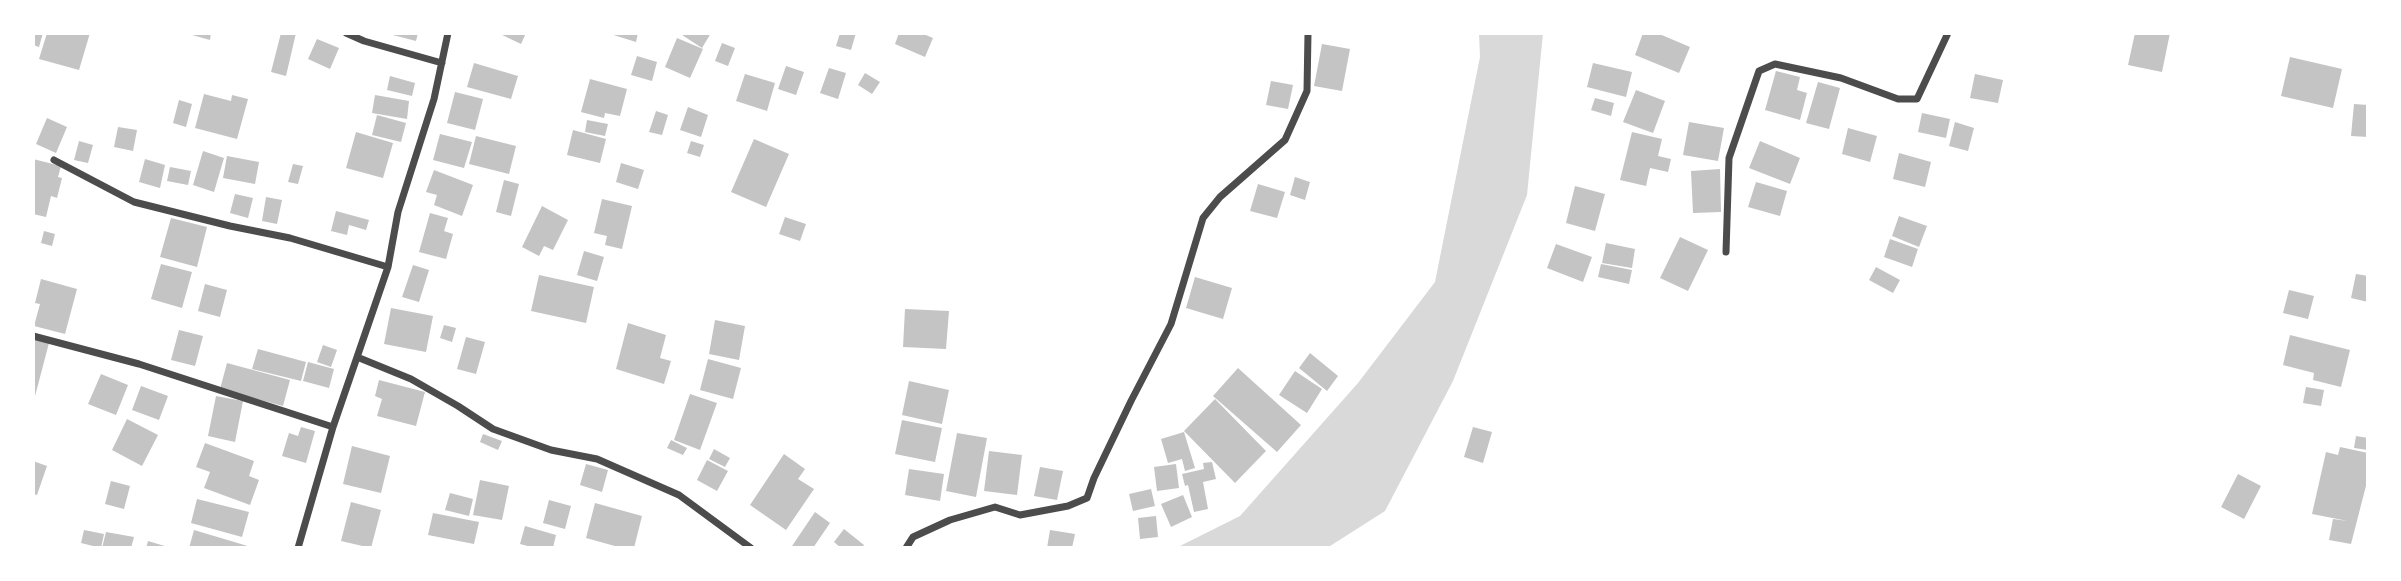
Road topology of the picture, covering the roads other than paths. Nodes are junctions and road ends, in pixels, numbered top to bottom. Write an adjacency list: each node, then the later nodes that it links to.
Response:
1 (346, 33): 5 (street)
2 (448, 33): 5 (street)
3 (1308, 33): 14 (street)
4 (1948, 33): 7 (street)
5 (442, 63): 8 (street)
6 (54, 160): 8 (street)
7 (1726, 252)
8 (387, 267): 10 (street)
9 (33, 336): 11 (street)
10 (356, 357): 11 (street); 13 (street)
11 (333, 427): 12 (street)
12 (298, 548)
13 (751, 548)
14 (906, 548)

